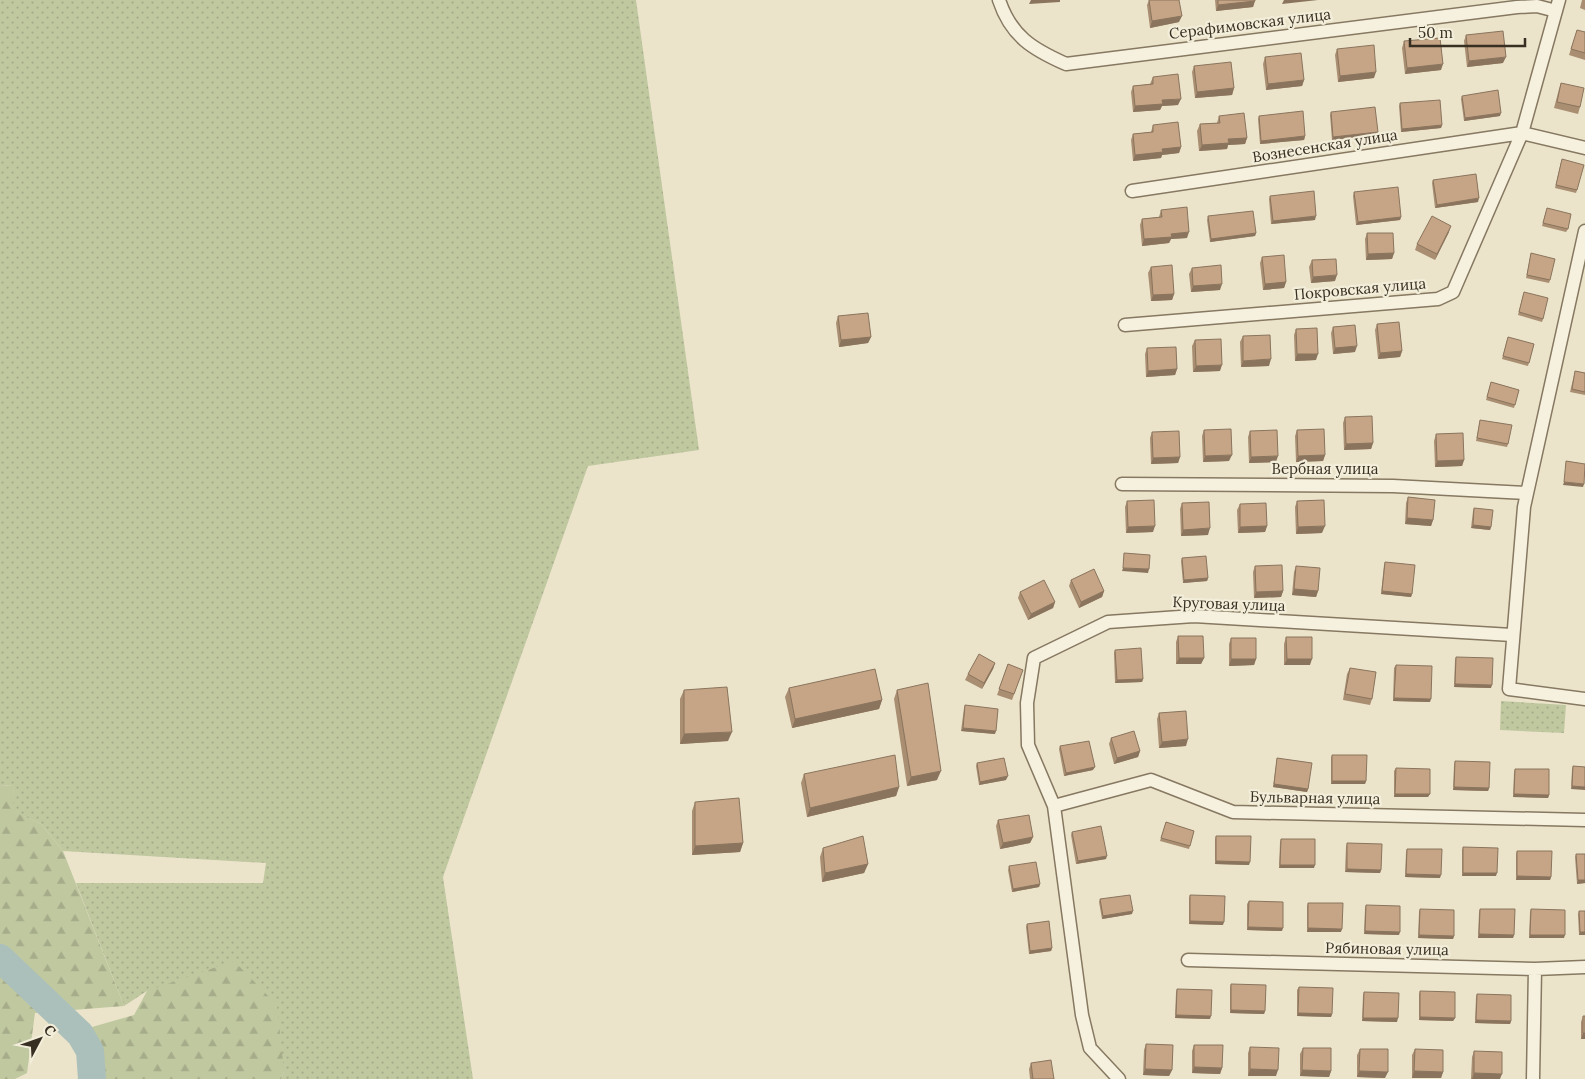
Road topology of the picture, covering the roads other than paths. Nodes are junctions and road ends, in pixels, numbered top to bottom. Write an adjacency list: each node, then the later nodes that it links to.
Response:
1 (999, 0): 2 (street, Серафимовская улица)
2 (1558, 5): 3 (street, Покровская улица)
3 (1522, 133): 4 (street); 5 (street, Вознесенская улица); 7 (street, Покровская улица)
4 (1585, 148)
5 (1132, 192)
6 (1585, 231): 9 (street)
7 (1125, 325)
8 (1122, 484): 9 (street, Вербная улица)
9 (1527, 493): 10 (street)
10 (1512, 635): 11 (street); 12 (street, Круговая улица)
11 (1585, 698)
12 (1054, 806): 13 (street, Бульварная улица); 17 (street, Круговая улица)
13 (1585, 820)
14 (1188, 960): 16 (street, Рябиновая улица)
15 (1585, 967): 16 (street, Рябиновая улица)
16 (1535, 969): 18 (street)
17 (1119, 1079)
18 (1533, 1079)

